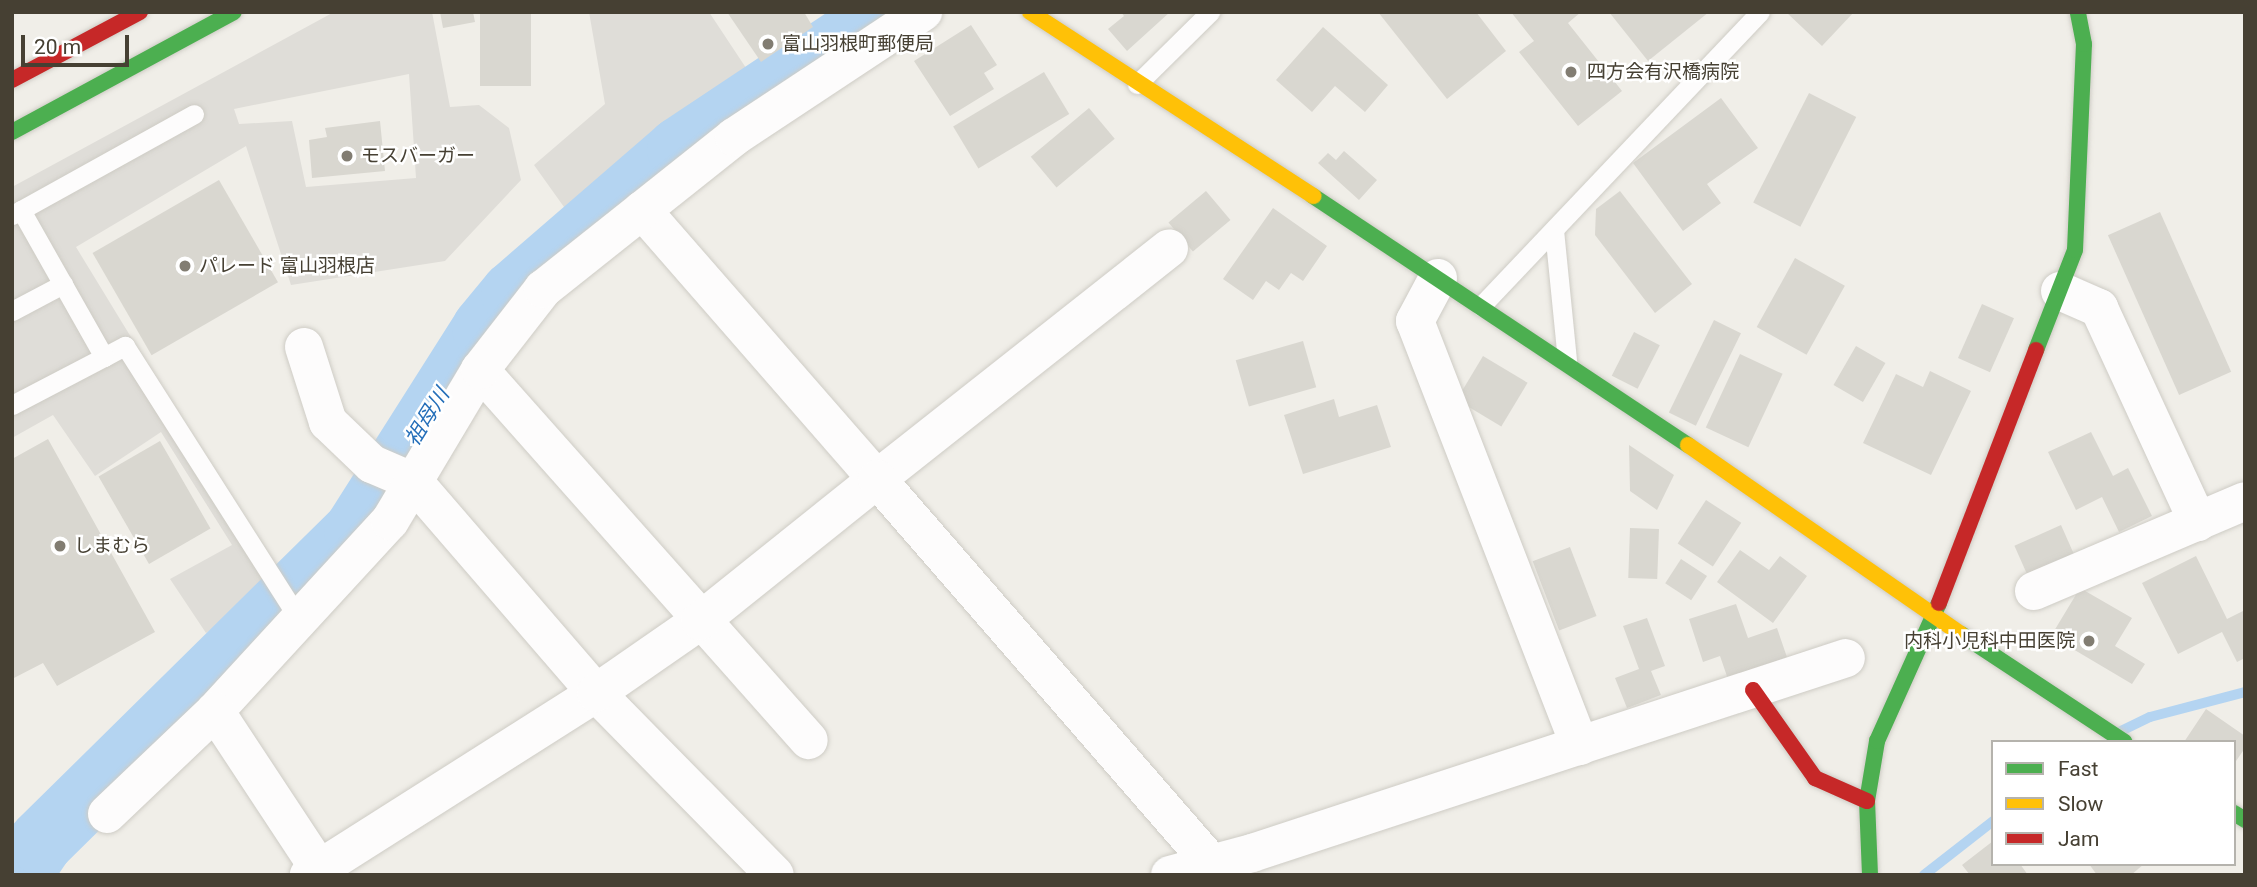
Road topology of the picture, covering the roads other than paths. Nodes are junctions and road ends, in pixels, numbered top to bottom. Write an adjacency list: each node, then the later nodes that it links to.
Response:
1 (140, 12): 8 (street)
2 (234, 12): 11 (street)
3 (923, 12): 12 (street)
4 (1030, 12): 9 (street)
5 (1210, 12): 9 (lane)
6 (1760, 12): 14 (lane)
7 (2078, 12): 18 (street)
8 (12, 80)
9 (1137, 84): 16 (street)
10 (194, 114): 13 (lane)
11 (12, 132)
12 (642, 210): 24 (street); 26 (street)
13 (17, 213): 17 (lane)
14 (1554, 230): 19 (lane); 23 (lane)
15 (1169, 248): 26 (street)
16 (1438, 278): 19 (street); 40 (street)
17 (63, 284): 20 (lane); 22 (lane)
18 (2060, 290): 29 (street); 31 (street)
19 (1481, 306): 23 (street)
20 (12, 312)
21 (304, 347): 27 (street)
22 (104, 358): 25 (lane); 32 (lane)
23 (1567, 361): 31 (street)
24 (480, 370): 27 (street); 33 (street)
25 (12, 405)
26 (877, 479): 33 (street); 43 (street)
27 (414, 482): 32 (street); 36 (street)
28 (2245, 501): 29 (street)
29 (2198, 522): 30 (street)
30 (2034, 591)
31 (1934, 616): 39 (street); 41 (street)
32 (298, 618): 37 (street)
33 (701, 621): 36 (street); 38 (street)
34 (1846, 659): 35 (street)
35 (1754, 690): 40 (street); 41 (street)
36 (596, 693): 45 (street); 46 (street)
37 (215, 711): 42 (street); 45 (street)
38 (809, 740)
39 (2122, 740)
40 (1580, 746): 44 (street)
41 (1867, 801): 48 (street)
42 (107, 814)
43 (1210, 862): 44 (street); 47 (street)
44 (1264, 864)
45 (317, 873)
46 (775, 875)
47 (1170, 875)
48 (1870, 875)

